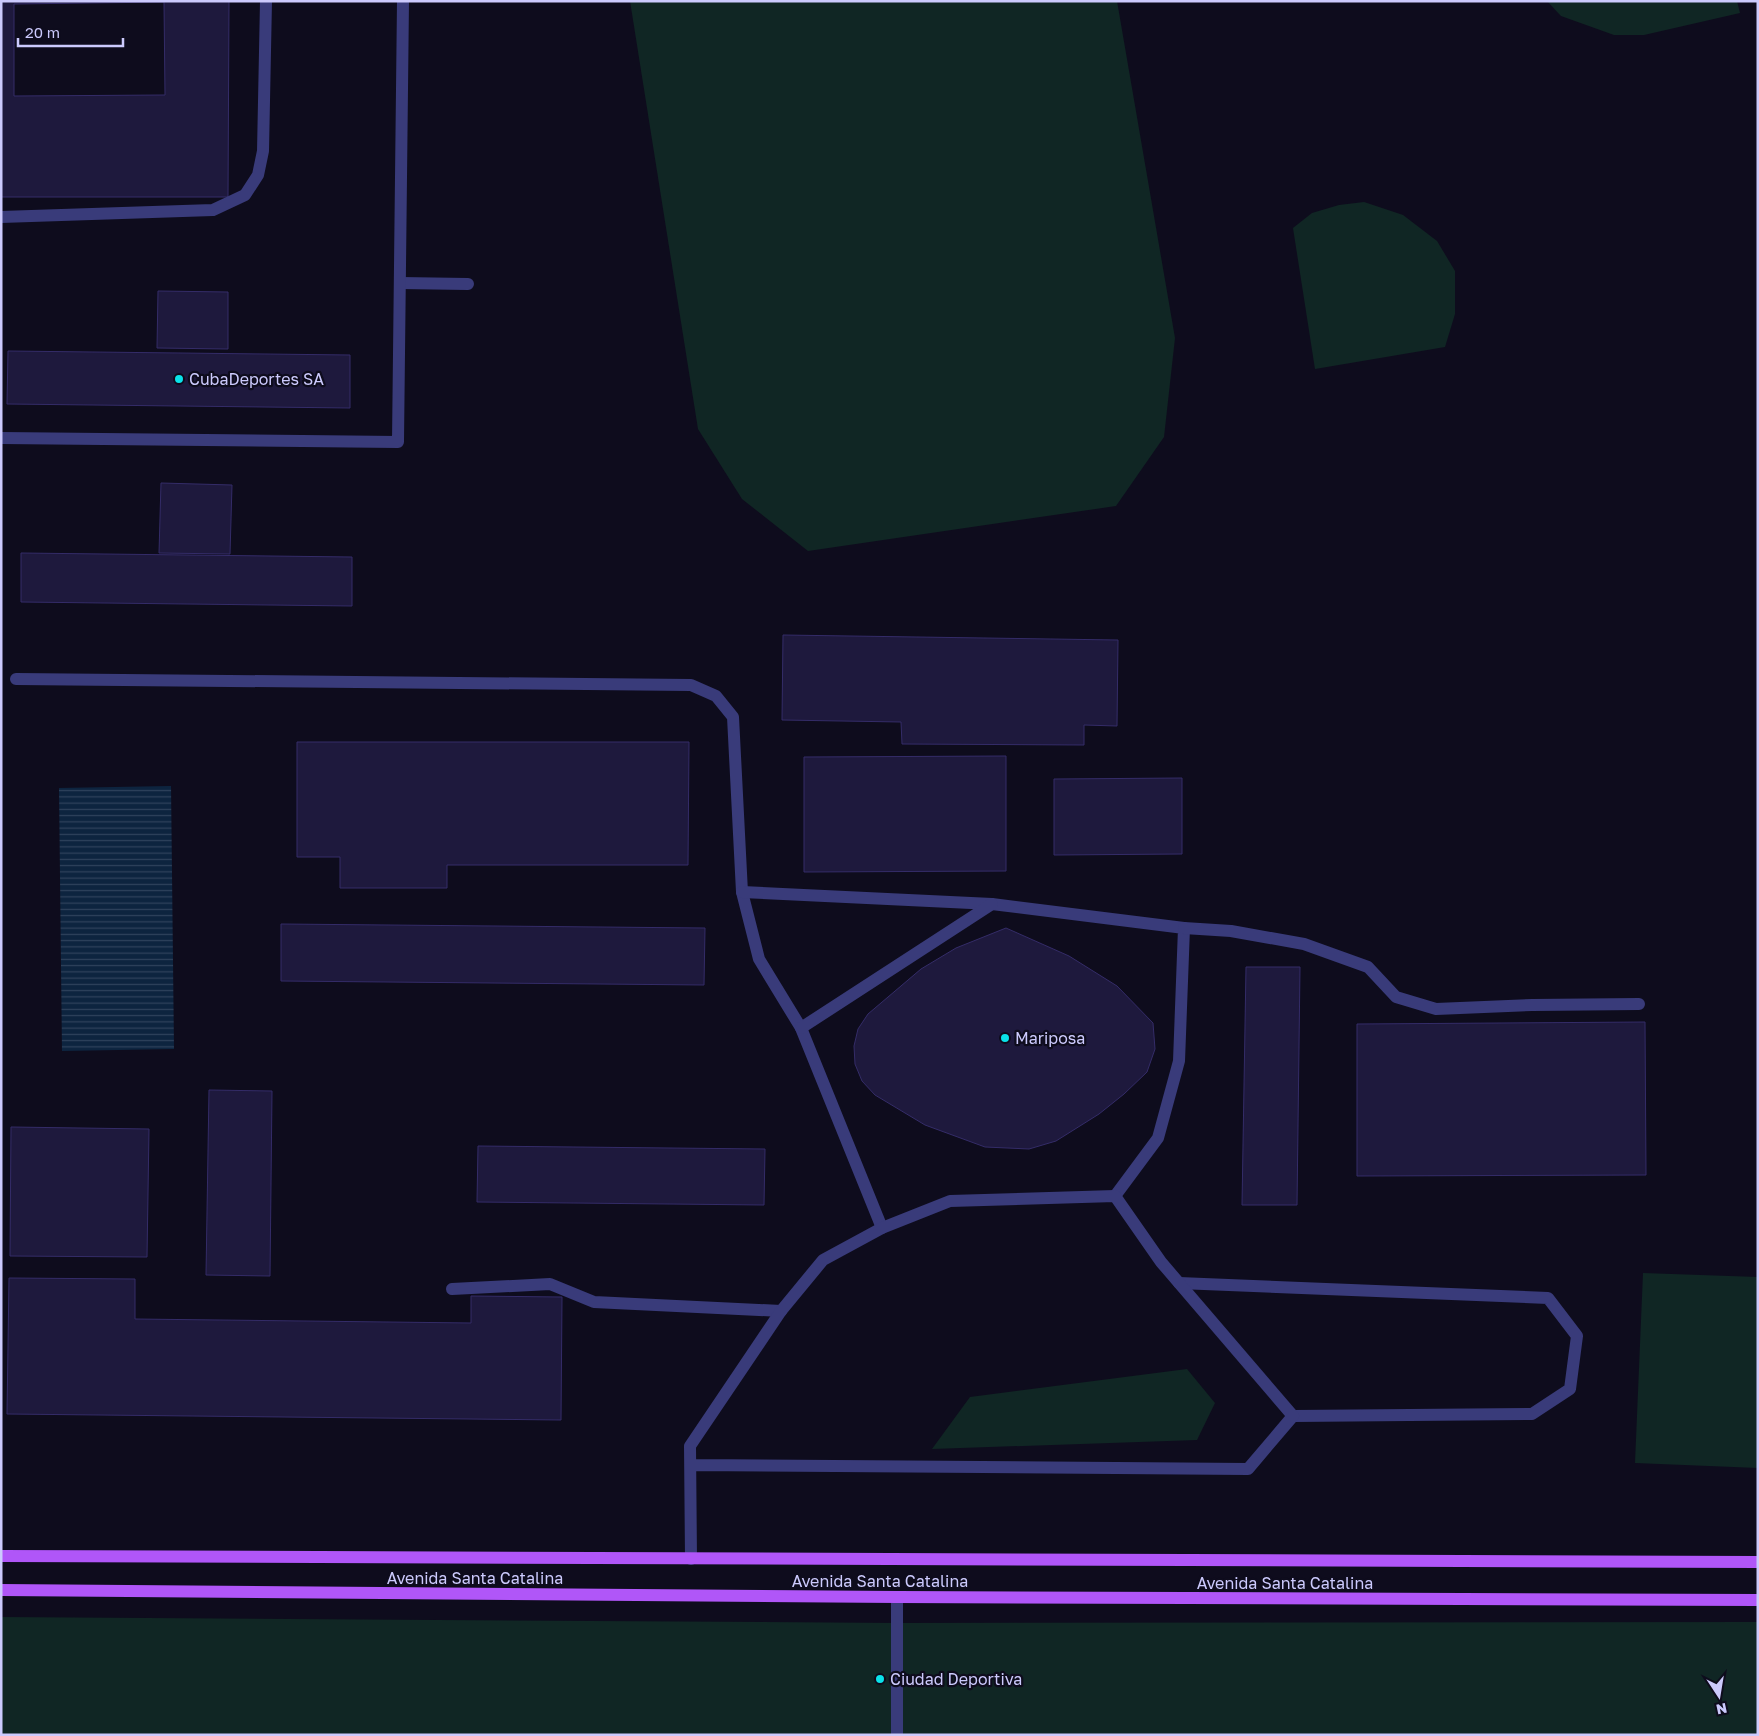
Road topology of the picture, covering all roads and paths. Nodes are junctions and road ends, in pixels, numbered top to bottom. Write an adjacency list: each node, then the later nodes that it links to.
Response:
1 (266, 1): 3 (lane)
2 (403, 1): 4 (lane)
3 (1, 218)
4 (400, 283): 5 (lane); 6 (lane)
5 (468, 284)
6 (1, 438)
7 (16, 679): 8 (lane)
8 (742, 892): 9 (lane); 12 (lane)
9 (992, 904): 10 (lane); 12 (lane)
10 (1184, 928): 11 (lane); 13 (lane)
11 (1639, 1004)
12 (801, 1028): 14 (lane)
13 (1115, 1196): 14 (lane); 15 (lane)
14 (882, 1228): 17 (lane)
15 (1179, 1283): 18 (lane); 18 (lane)
16 (452, 1289): 17 (lane)
17 (782, 1311): 19 (lane)
18 (1293, 1416): 19 (lane)
19 (690, 1465): 21 (lane)
20 (1, 1556): 21 (main road, Avenida Santa Catalina)
21 (691, 1558): 22 (main road, Avenida Santa Catalina)
22 (1758, 1562)
23 (1, 1590): 24 (main road, Avenida Santa Catalina)
24 (898, 1598): 25 (main road, Avenida Santa Catalina); 26 (lane)
25 (1758, 1600)
26 (897, 1735)

